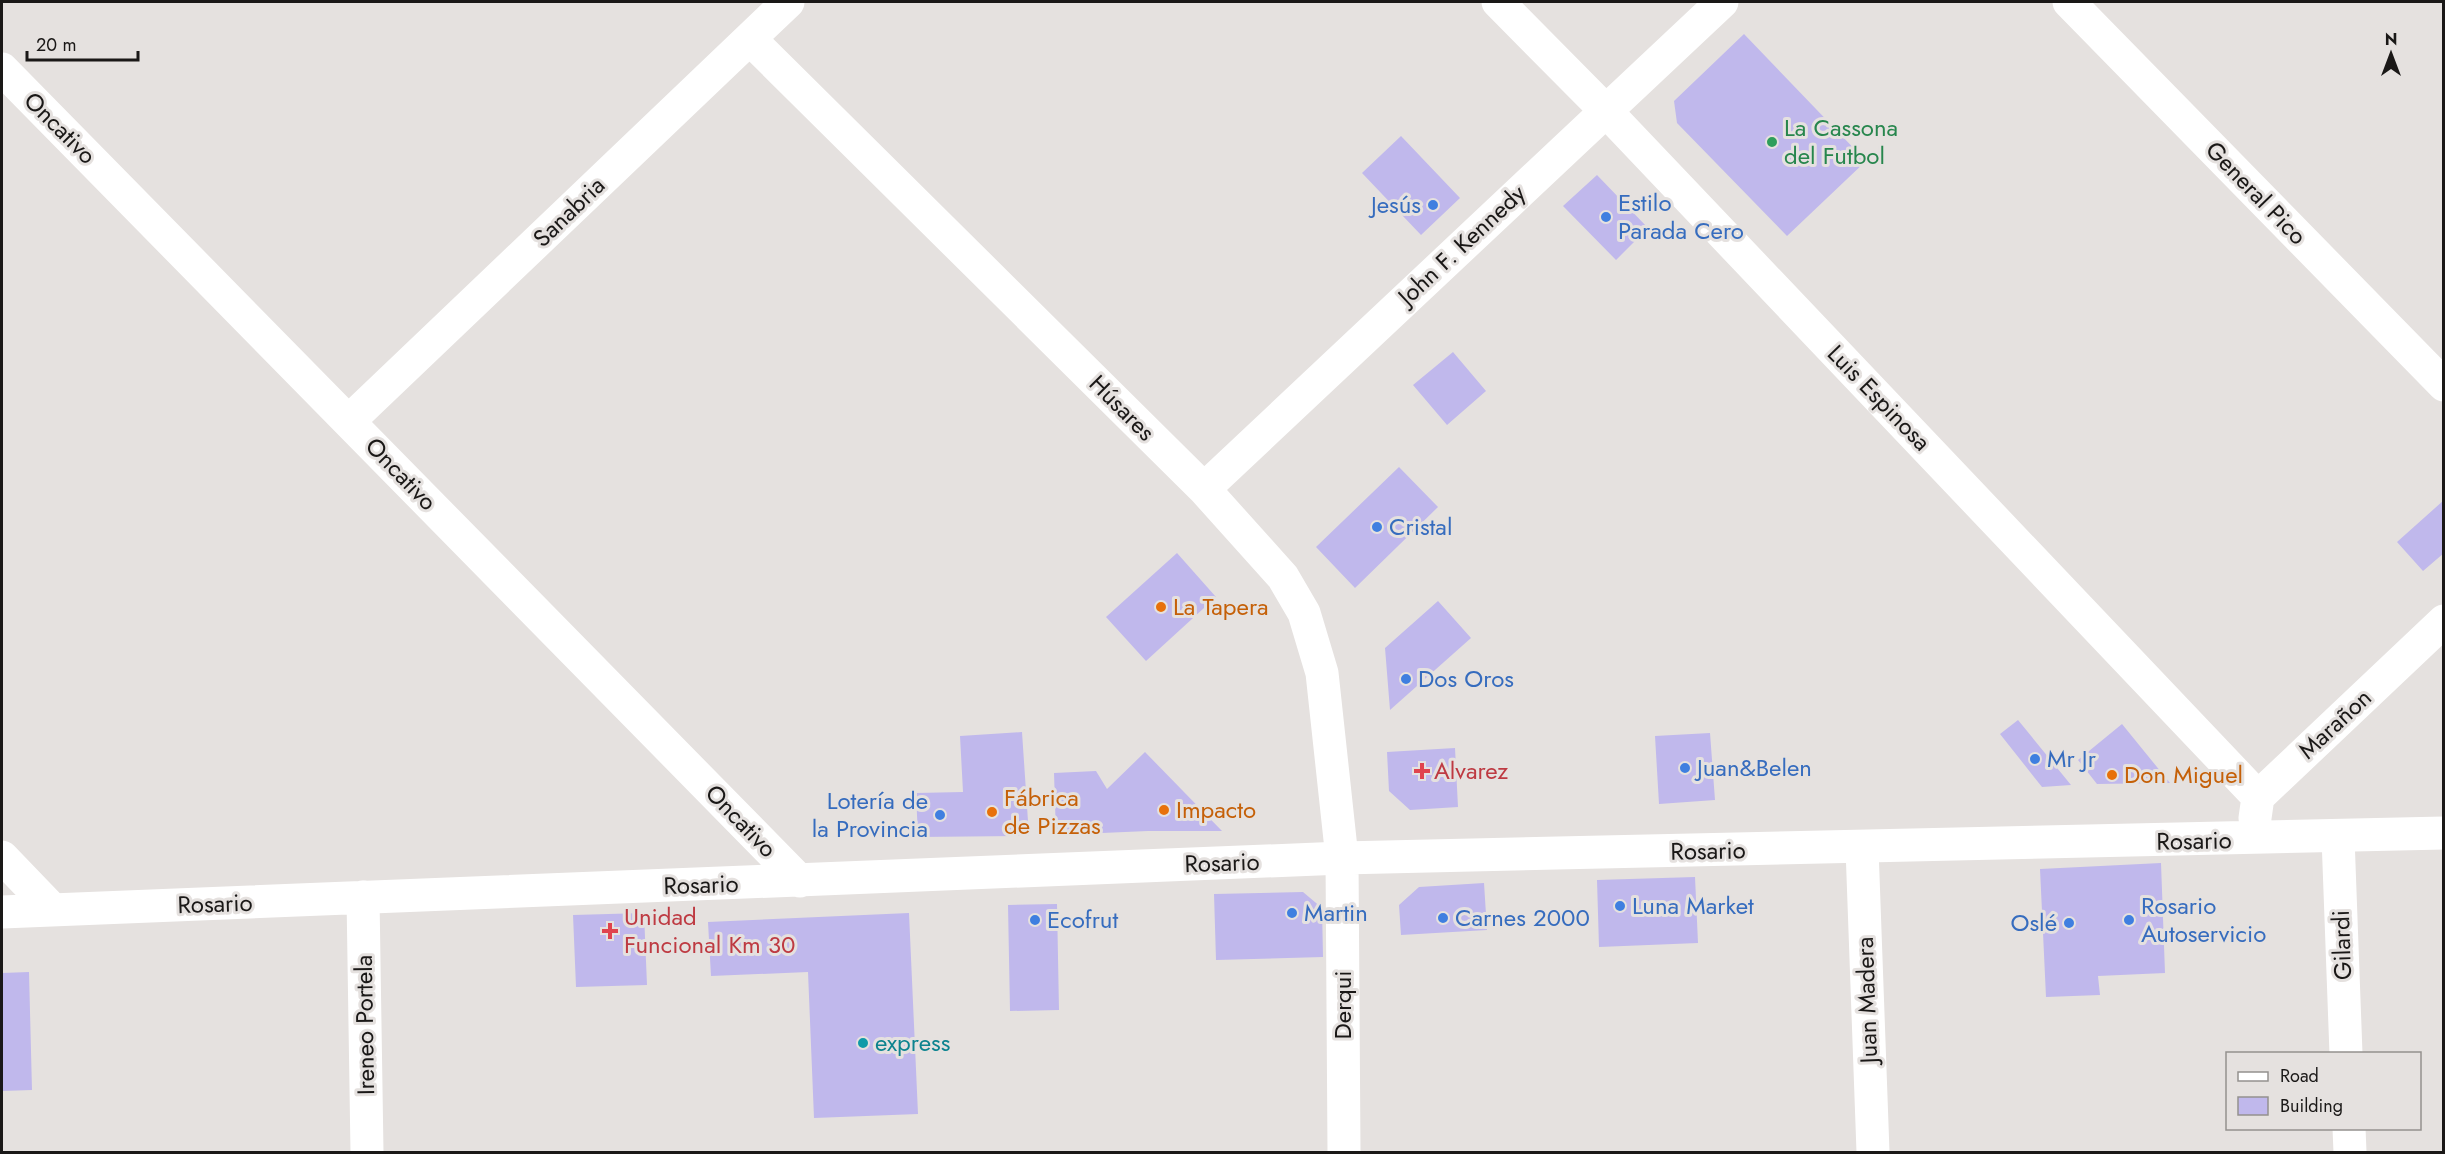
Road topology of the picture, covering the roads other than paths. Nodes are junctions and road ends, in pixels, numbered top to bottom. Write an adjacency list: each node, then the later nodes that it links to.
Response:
1 (788, 2): 5 (street, Sanabria)
2 (1498, 2): 7 (street, Luis Espinosa)
3 (1722, 2): 7 (street, John F. Kennedy)
4 (2069, 2): 8 (street, General Pico)
5 (750, 39): 9 (street, Sanabria); 10 (street, Húsares)
6 (2, 69): 9 (street, Oncativo)
7 (1605, 110): 10 (street, John F. Kennedy); 12 (street, Luis Espinosa)
8 (2444, 385)
9 (349, 421): 19 (street, Oncativo)
10 (1204, 489): 18 (street, Húsares)
11 (2444, 621): 12 (street, Marañon)
12 (2258, 797): 15 (street)
13 (2444, 833): 14 (street, Rosario)
14 (2338, 837): 15 (street, Rosario); 23 (street, Gilardi)
15 (2253, 839): 16 (street, Rosario)
16 (1862, 849): 18 (street, Rosario); 27 (street, Juan Madera)
17 (2, 857): 21 (street)
18 (1342, 858): 19 (street, Rosario); 26 (street, Derqui)
19 (800, 881): 20 (street, Rosario)
20 (363, 897): 21 (street, Rosario); 25 (street, Ireneo Portela)
21 (53, 910): 22 (street, Rosario)
22 (2, 912)
23 (2346, 1052)
24 (2349, 1130): 28 (street)
25 (367, 1152)
26 (1344, 1152)
27 (1873, 1152)
28 (2350, 1152)

